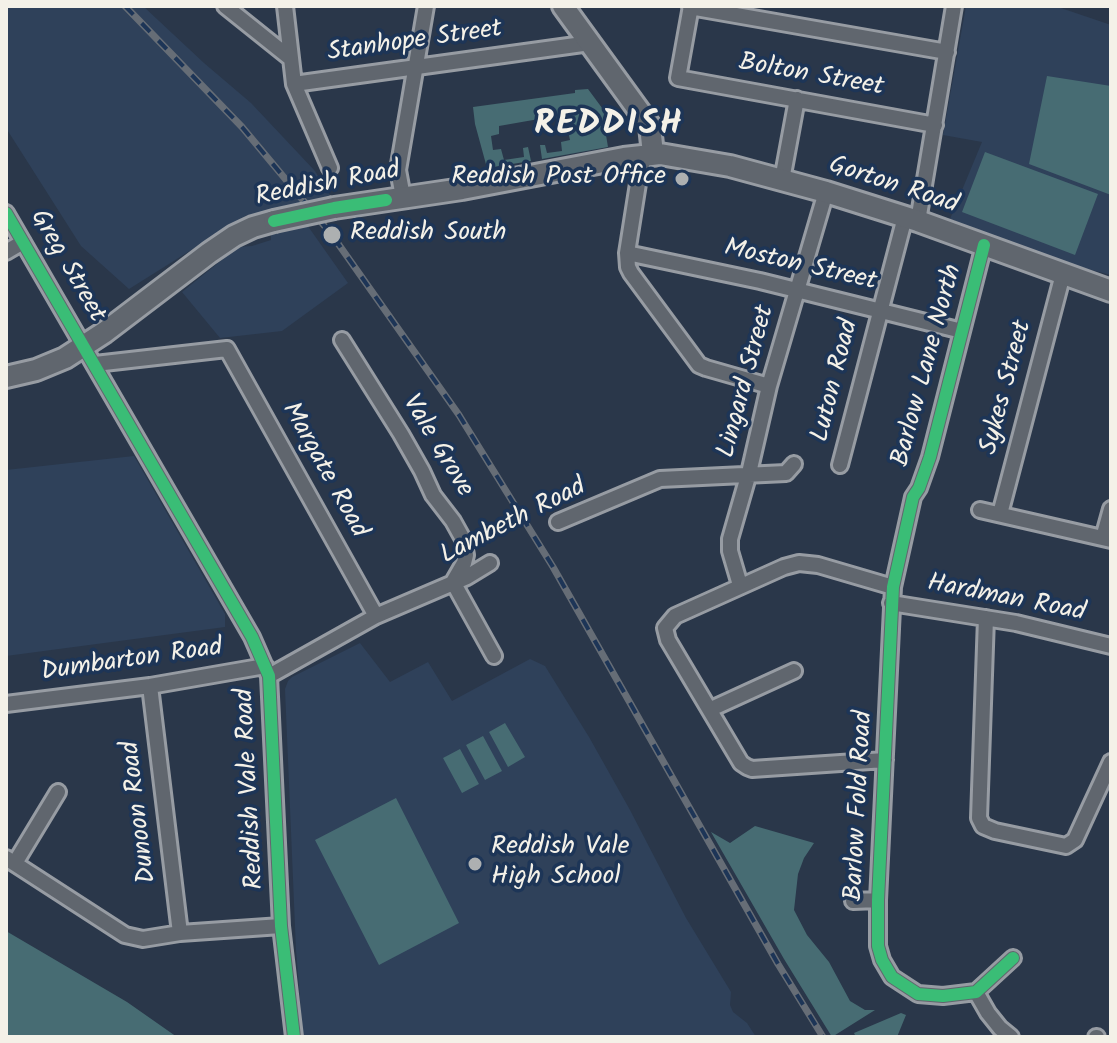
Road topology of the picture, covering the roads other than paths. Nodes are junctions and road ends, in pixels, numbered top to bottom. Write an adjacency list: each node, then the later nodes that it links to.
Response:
1 (225, 6): 9 (street)
2 (285, 6): 9 (street)
3 (426, 6): 10 (street)
4 (563, 6): 7 (main road)
5 (954, 6): 8 (street, Luton Road)
6 (690, 7): 8 (street); 12 (street, Bolton Street)
7 (590, 43): 10 (street, Stanhope Street); 13 (main road)
8 (947, 52): 14 (street, Luton Road)
9 (290, 58): 11 (street)
10 (415, 67): 11 (street, Stanhope Street); 20 (street)
11 (294, 84): 17 (street)
12 (797, 99): 14 (street, Bolton Street); 18 (street)
13 (633, 101): 15 (main road); 16 (main road)
14 (935, 125): 22 (street, Luton Road)
15 (646, 155): 16 (main road, Gorton Road); 20 (main road, Reddish Road); 26 (street)
16 (684, 158): 18 (main road, Gorton Road)
17 (330, 168)
18 (782, 180): 19 (main road, Gorton Road)
19 (826, 192): 22 (main road, Gorton Road); 28 (street, Lingard Street)
20 (403, 197): 33 (main road, Reddish Road, bridge)
21 (6, 213): 23 (street, Greg Street)
22 (912, 219): 24 (main road, Gorton Road); 30 (street, Luton Road)
23 (23, 242): 25 (street); 33 (street, Greg Street)
24 (984, 245): 27 (main road, Gorton Road); 31 (street, Barlow Lane North)
25 (6, 252)
26 (627, 253): 28 (street, Moston Street); 36 (street)
27 (1063, 274): 29 (main road, Gorton Road); 43 (street, Sykes Street)
28 (797, 291): 30 (street, Moston Street); 36 (street, Lingard Street)
29 (1111, 291)
30 (880, 311): 31 (street, Moston Street); 38 (street, Luton Road)
31 (962, 331): 40 (street, Barlow Lane North)
32 (342, 340): 47 (street, Vale Grove)
33 (84, 346): 34 (street, Reddish Vale Road); 35 (main road, Reddish Road)
34 (95, 364): 51 (street, Margate Road); 55 (street, Reddish Vale Road)
35 (6, 377)
36 (769, 386): 39 (street, Lingard Street)
37 (794, 464): 39 (street, Lambeth Road)
38 (840, 465)
39 (749, 473): 44 (street, Lambeth Road); 48 (street, Lingard Street)
40 (913, 497): 49 (street, Barlow Fold Road)
41 (1111, 509): 45 (street)
42 (980, 510): 43 (street)
43 (1000, 514): 45 (street)
44 (558, 522)
45 (1107, 539)
46 (490, 563): 47 (street, Lambeth Road)
47 (453, 582): 51 (street, Lambeth Road); 54 (street)
48 (740, 585): 49 (street); 59 (street)
49 (893, 587): 50 (street, Barlow Fold Road)
50 (891, 603): 52 (street, Hardman Road); 60 (street, Barlow Fold Road)
51 (376, 616): 55 (street, Lambeth Road)
52 (986, 618): 53 (street, Hardman Road); 61 (street)
53 (1111, 646)
54 (494, 656)
55 (267, 671): 57 (street, Dumbarton Road); 66 (street, Reddish Vale Road)
56 (794, 671): 59 (street)
57 (150, 686): 58 (street, Dumbarton Road); 67 (street, Dunoon Road)
58 (6, 704)
59 (711, 709): 60 (street)
60 (885, 760): 64 (street, Barlow Fold Road)
61 (1111, 762)
62 (58, 792): 63 (street)
63 (10, 861): 67 (street)
64 (878, 900): 65 (street, Barlow Fold Road); 69 (street, Barlow Fold Road)
65 (851, 902)
66 (281, 926): 67 (street); 70 (street, Reddish Vale Road)
67 (180, 933)
68 (1013, 958): 69 (street)
69 (976, 992): 71 (street)
70 (294, 1037)
71 (1011, 1037)

